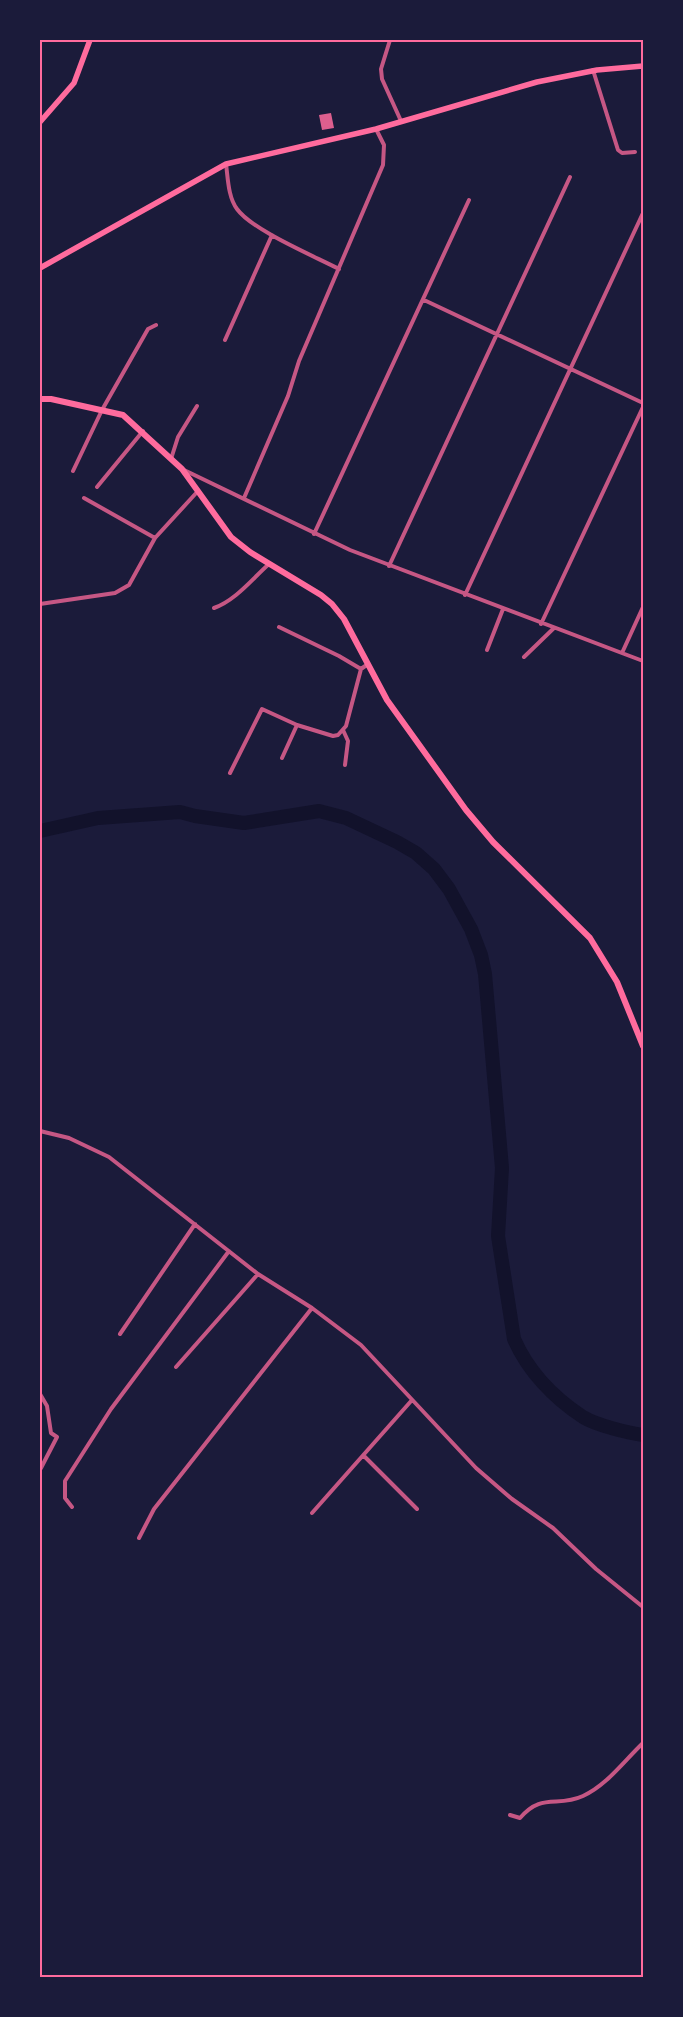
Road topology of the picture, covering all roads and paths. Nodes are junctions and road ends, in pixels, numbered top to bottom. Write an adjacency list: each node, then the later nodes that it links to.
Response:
1 (90, 40): 6 (main road)
2 (390, 40): 5 (street)
3 (643, 66): 4 (main road)
4 (593, 70): 5 (main road); 8 (street)
5 (401, 121): 7 (main road)
6 (40, 122)
7 (376, 129): 9 (main road); 15 (street)
8 (636, 152)
9 (226, 164): 13 (street); 14 (main road)
10 (570, 177): 18 (street)
11 (470, 200): 16 (street)
12 (643, 213): 20 (street)
13 (272, 235): 15 (street); 19 (street)
14 (40, 268)
15 (339, 269): 33 (street)
16 (424, 300): 18 (street); 34 (street)
17 (156, 325): 25 (street)
18 (497, 334): 20 (street); 37 (street)
19 (225, 340)
20 (570, 369): 22 (street); 38 (street)
21 (40, 399): 25 (main road)
22 (643, 403)
23 (197, 406): 27 (street)
24 (643, 407): 43 (street)
25 (102, 410): 26 (main road); 29 (street)
26 (143, 431): 27 (main road); 30 (street)
27 (171, 458): 28 (main road)
28 (182, 469): 31 (main road); 33 (street)
29 (73, 471)
30 (97, 487)
31 (198, 491): 35 (street); 36 (main road)
32 (84, 498): 35 (street)
33 (244, 498): 34 (street)
34 (314, 534): 37 (street)
35 (155, 538): 39 (street)
36 (269, 564): 41 (street); 50 (main road)
37 (389, 566): 38 (street)
38 (465, 595): 42 (street)
39 (40, 604)
40 (643, 606): 47 (street)
41 (214, 608)
42 (503, 609): 43 (street); 46 (street)
43 (541, 624): 45 (street)
44 (279, 626): 51 (street)
45 (554, 628): 47 (street); 48 (street)
46 (487, 650)
47 (622, 653): 49 (street)
48 (524, 657)
49 (643, 661)
50 (368, 664): 51 (street); 59 (main road)
51 (361, 670): 55 (street)
52 (40, 679): 53 (street)
53 (40, 692)
54 (297, 725): 55 (street); 56 (street); 58 (street)
55 (343, 730): 57 (street)
56 (282, 758)
57 (344, 765)
58 (230, 773)
59 (643, 1046)
60 (40, 1131): 61 (street)
61 (195, 1224): 62 (street); 65 (street)
62 (229, 1251): 63 (street); 71 (street)
63 (258, 1274): 64 (street); 66 (street)
64 (312, 1308): 68 (street); 74 (street)
65 (120, 1334)
66 (176, 1367)
67 (40, 1394): 70 (street)
68 (412, 1400): 69 (street); 75 (street)
69 (364, 1456): 72 (street); 73 (street)
70 (41, 1468)
71 (72, 1507)
72 (417, 1509)
73 (312, 1513)
74 (139, 1538)
75 (643, 1607)
76 (643, 1743): 77 (street)
77 (510, 1815)

